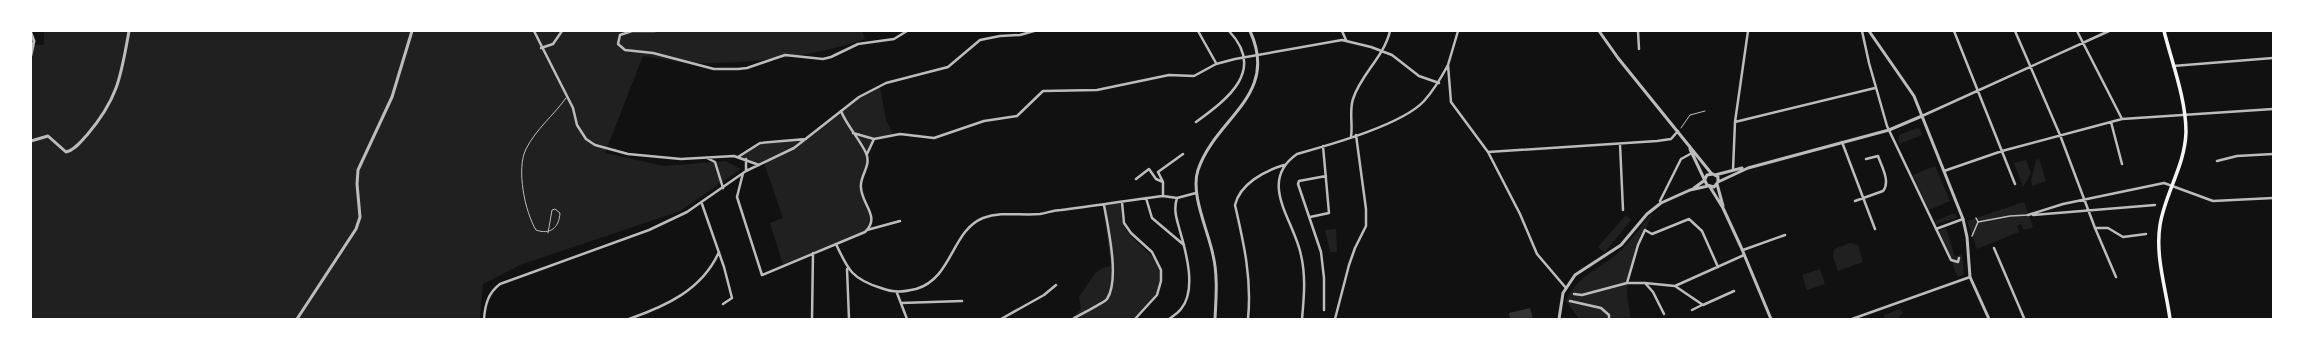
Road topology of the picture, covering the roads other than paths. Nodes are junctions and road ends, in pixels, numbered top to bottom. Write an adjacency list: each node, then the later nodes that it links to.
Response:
1 (129, 31): 59 (street)
2 (412, 31): 153 (street)
3 (534, 31): 27 (street)
4 (562, 31): 27 (street)
5 (655, 31): 6 (street)
6 (907, 31)
7 (1034, 31): 43 (street)
8 (1198, 31): 34 (street)
9 (1229, 31): 32 (street)
10 (1250, 31): 30 (street)
11 (1342, 31): 25 (street)
12 (1390, 31): 29 (street)
13 (1458, 31): 35 (street)
14 (1600, 31): 51 (street)
15 (1638, 31): 28 (street)
16 (1748, 31): 49 (street)
17 (1862, 31): 39 (street)
18 (1869, 31): 45 (street)
19 (1954, 31): 40 (street)
20 (2015, 31): 37 (street)
21 (2077, 31): 26 (street)
22 (2109, 31): 26 (street)
23 (2164, 31): 36 (main road)
24 (31, 33): 31 (street)
25 (1346, 40): 29 (street); 30 (street)
26 (2082, 43): 37 (street); 47 (street)
27 (541, 48): 41 (street)
28 (1639, 49)
29 (1382, 51): 38 (street); 56 (street)
30 (1257, 55): 32 (street); 94 (street)
31 (31, 56)
32 (1244, 57): 34 (street); 48 (street)
33 (2273, 58): 36 (street)
34 (1216, 64): 58 (street)
35 (1448, 65): 38 (street); 65 (street)
36 (2173, 66): 46 (main road)
37 (2029, 68): 40 (street); 54 (street)
38 (1438, 83): 55 (street)
39 (1875, 88): 49 (street); 52 (street)
40 (1979, 91): 45 (street); 64 (street)
41 (566, 98): 71 (street); 120 (lane)
42 (2273, 109): 46 (street)
43 (841, 111): 53 (street); 57 (street)
44 (1705, 111): 51 (lane)
45 (1922, 116): 52 (street); 81 (street)
46 (2184, 116): 47 (street); 90 (main road)
47 (2122, 119): 50 (street)
48 (1196, 122)
49 (1735, 122): 79 (street)
50 (2111, 122): 54 (street); 75 (street)
51 (1680, 130): 61 (street); 63 (street)
52 (1889, 130): 60 (street); 118 (street)
53 (853, 133): 58 (street); 67 (street)
54 (2060, 134): 64 (street); 100 (street)
55 (1356, 135): 56 (street); 166 (street)
56 (1352, 137): 62 (street)
57 (807, 139): 70 (street); 76 (street)
58 (874, 139): 67 (street)
59 (31, 141)
60 (1842, 142): 78 (street); 98 (street)
61 (1620, 144): 65 (street); 109 (street)
62 (1323, 146): 77 (street); 84 (street)
63 (1689, 146): 66 (street); 82 (street)
64 (2002, 151): 81 (street); 89 (street)
65 (1488, 152): 140 (street)
66 (1692, 153): 86 (street); 101 (street)
67 (867, 154): 119 (street)
68 (1183, 154): 87 (street)
69 (2273, 154): 74 (street)
70 (738, 156): 71 (street); 72 (street)
71 (706, 158): 92 (street)
72 (746, 159): 76 (street); 80 (street)
73 (1866, 159): 98 (street)
74 (2217, 161)
75 (2122, 164)
76 (759, 165): 80 (street)
77 (1284, 165): 164 (street); 165 (street)
78 (1748, 168): 79 (street); 88 (street)
79 (1732, 170): 83 (street)
80 (744, 172): 92 (street); 129 (street)
81 (1944, 172): 113 (street)
82 (1711, 173): 83 (street); 86 (street)
83 (1716, 175): 88 (street)
84 (1326, 176): 111 (street); 111 (street)
85 (1136, 179): 87 (street)
86 (1705, 180): 91 (street); 93 (street)
87 (1163, 182): 95 (street)
88 (1718, 183): 91 (street); 107 (street)
89 (2015, 184)
90 (2173, 185): 99 (street); 100 (street); 172 (main road)
91 (1709, 186): 93 (street); 107 (street)
92 (723, 188): 104 (street)
93 (1690, 190): 140 (street)
94 (1196, 193): 97 (street); 163 (street)
95 (1163, 196): 96 (street); 97 (street)
96 (1146, 198): 103 (street); 125 (street)
97 (1177, 198): 125 (street)
98 (1863, 198): 102 (street); 117 (street)
99 (2273, 198)
100 (2084, 200): 108 (street); 110 (street)
101 (1660, 201)
102 (1855, 201)
103 (1122, 202): 105 (street); 161 (street)
104 (702, 204): 128 (street); 154 (street)
105 (1104, 205): 142 (street); 160 (street)
106 (2155, 205): 108 (street)
107 (1723, 208): 127 (street)
108 (2088, 209): 110 (street); 116 (street)
109 (1623, 210)
110 (2028, 215): 115 (street)
111 (1310, 217): 149 (street)
112 (1976, 218): 115 (street)
113 (1963, 219): 118 (street); 134 (street)
114 (900, 221): 119 (street)
115 (1978, 222): 123 (street)
116 (2094, 228): 121 (street); 135 (street)
117 (1875, 229)
118 (1936, 229): 131 (street)
119 (867, 230): 124 (street)
120 (548, 233): 120 (lane)
121 (2146, 234)
122 (1785, 235): 127 (street)
123 (1972, 236)
124 (836, 244): 129 (street); 133 (street)
125 (1184, 245): 162 (street)
126 (1994, 248): 152 (street)
127 (1743, 250): 130 (street)
128 (719, 252): 147 (street); 155 (street)
129 (814, 253): 156 (street)
130 (1745, 254): 132 (street); 169 (street)
131 (1959, 258)
132 (1718, 267): 137 (street); 139 (street)
133 (847, 269): 142 (street); 157 (street)
134 (1970, 277): 170 (street); 171 (street)
135 (2116, 277)
136 (1645, 283): 137 (street); 139 (street); 151 (street)
137 (1627, 284): 143 (street)
138 (1056, 285): 159 (street)
139 (1675, 286): 148 (street)
140 (1566, 288): 167 (street)
141 (1734, 291): 148 (street)
142 (897, 293): 146 (street)
143 (1574, 294)
144 (962, 301): 146 (street)
145 (1570, 301): 168 (street)
146 (901, 303): 158 (street)
147 (723, 304)
148 (1703, 305): 150 (street)
149 (1324, 310)
150 (1692, 310)
151 (1664, 314)
152 (2024, 318)
153 (297, 319)
154 (484, 319)
155 (629, 319)
156 (812, 319)
157 (849, 319)
158 (907, 319)
159 (1000, 319)
160 (1073, 319)
161 (1135, 319)
162 (1169, 319)
163 (1215, 319)
164 (1248, 319)
165 (1302, 319)
166 (1335, 319)
167 (1559, 319)
168 (1608, 319)
169 (1771, 319)
170 (1852, 319)
171 (1989, 319)
172 (2170, 319)

